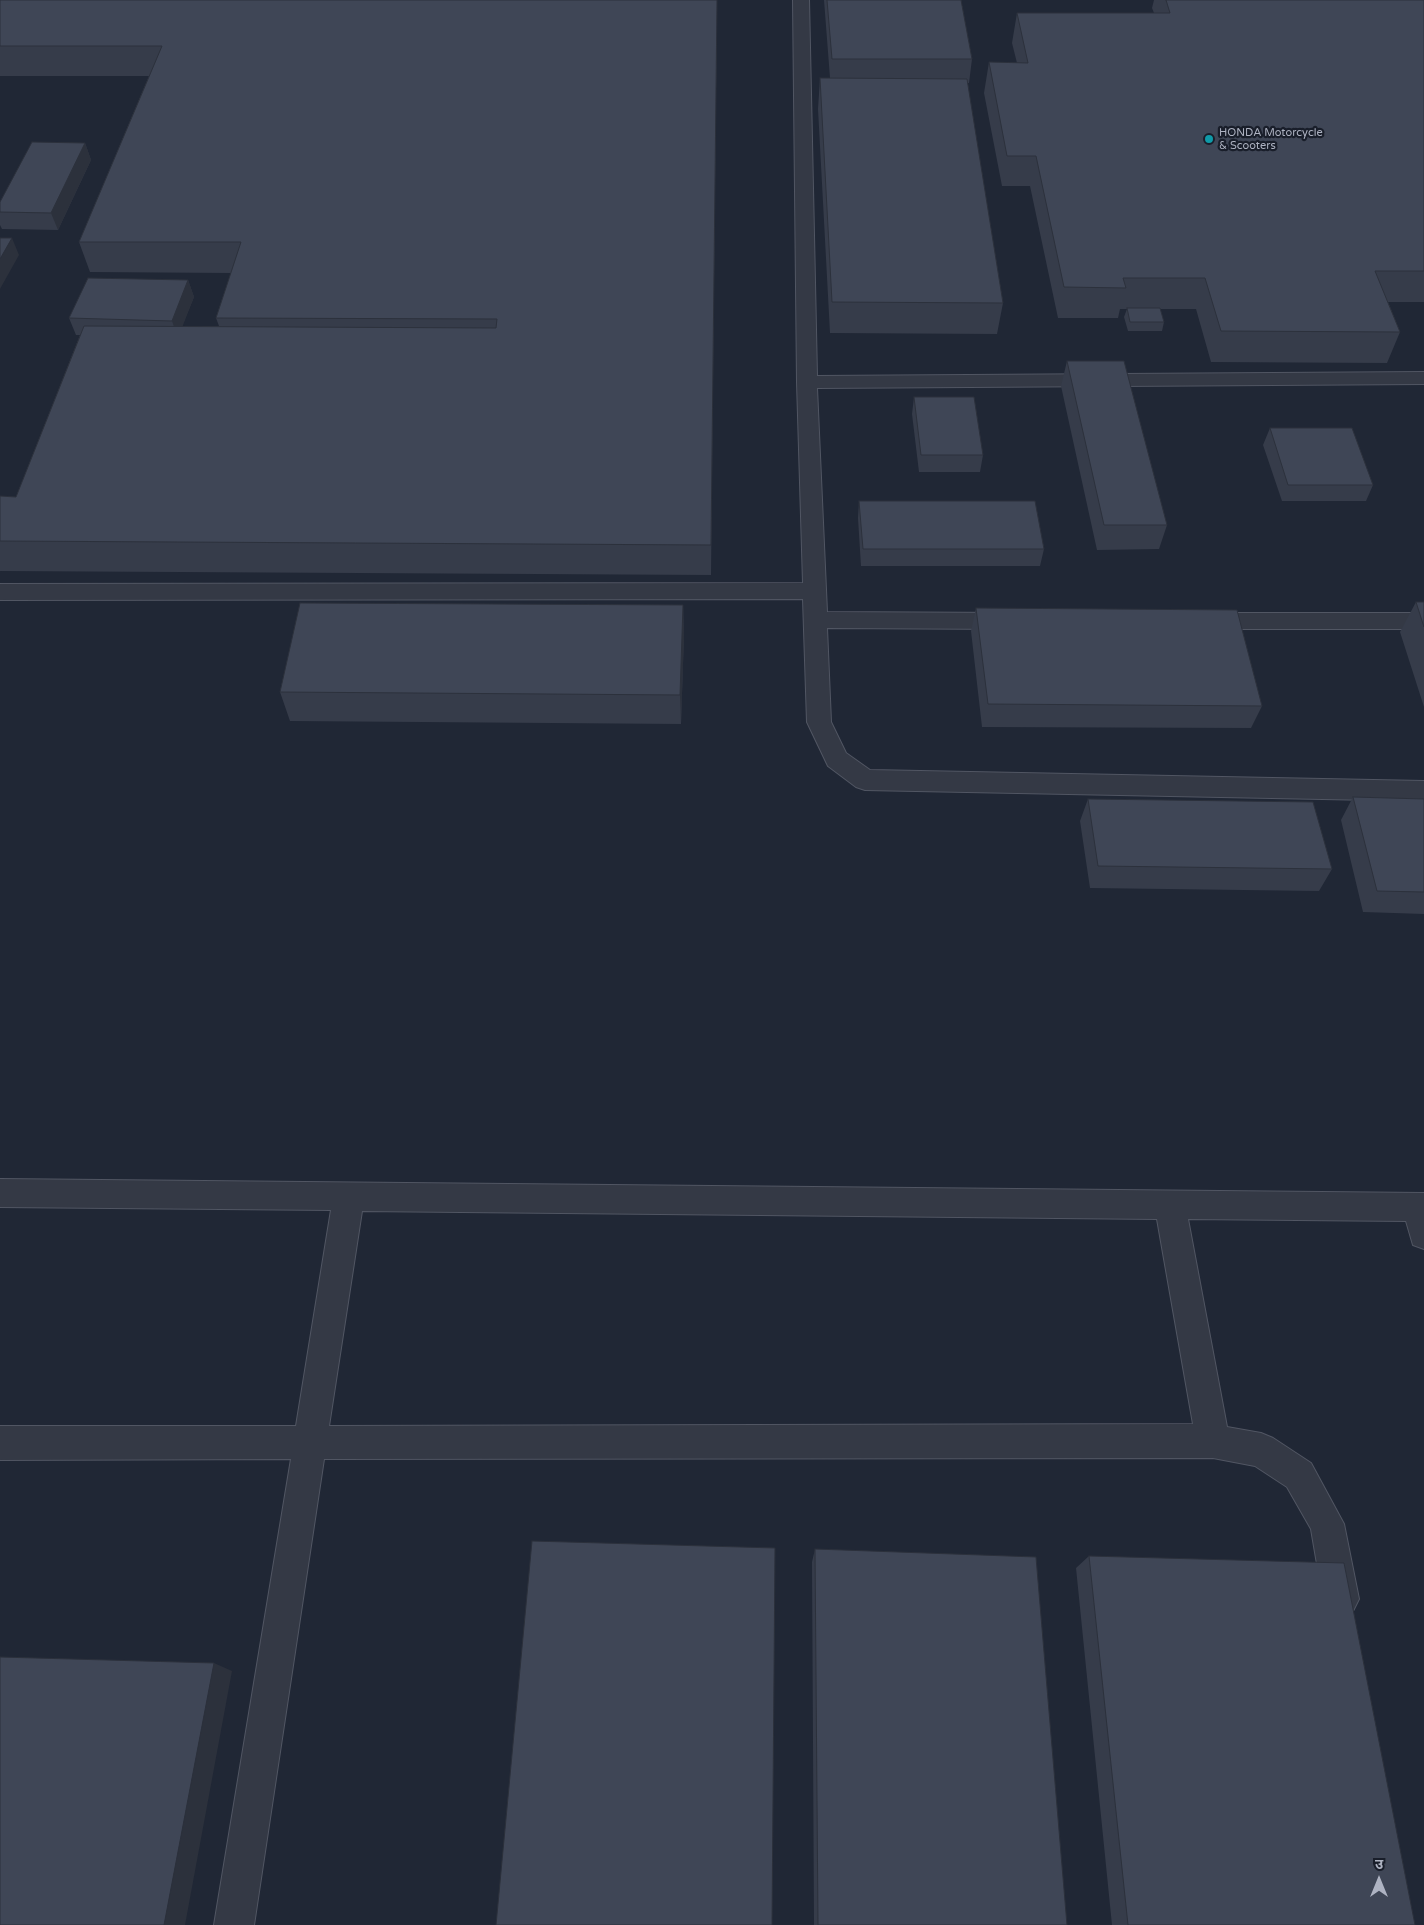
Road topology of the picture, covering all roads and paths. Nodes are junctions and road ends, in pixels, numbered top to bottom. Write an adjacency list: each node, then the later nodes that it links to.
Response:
1 (801, 0): 3 (street)
2 (1424, 378): 3 (street)
3 (807, 382): 4 (street)
4 (814, 591): 5 (street); 6 (street)
5 (0, 592)
6 (815, 620): 7 (street); 10 (street)
7 (1035, 621)
8 (1184, 621): 9 (street)
9 (1424, 621)
10 (1424, 792)
11 (0, 1193): 12 (street)
12 (349, 1196): 13 (street); 17 (street)
13 (1170, 1204): 14 (street); 15 (street)
14 (1422, 1216)
15 (1213, 1441): 17 (street); 18 (street)
16 (0, 1443): 17 (street)
17 (310, 1443): 19 (street)
18 (1347, 1632)
19 (234, 1925)

